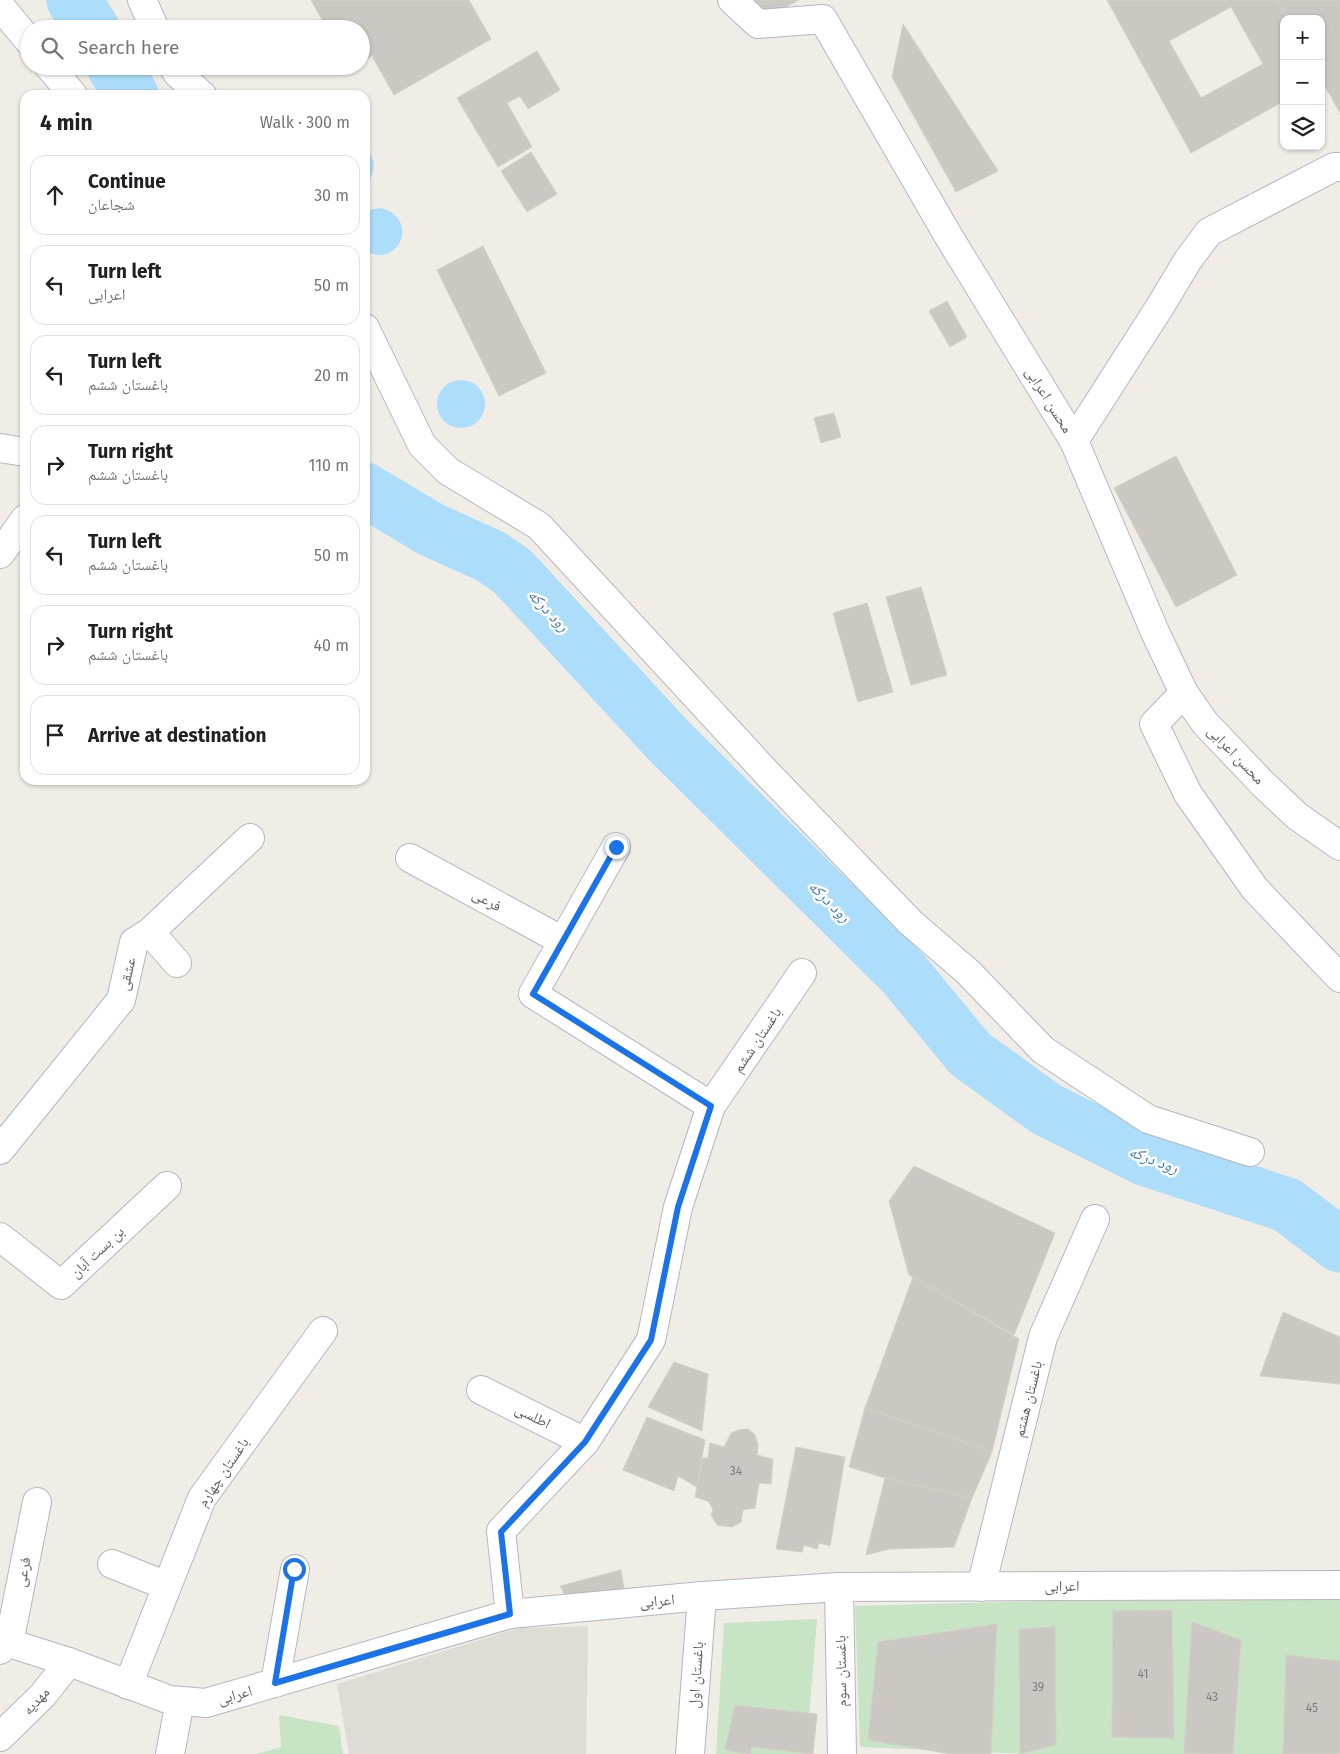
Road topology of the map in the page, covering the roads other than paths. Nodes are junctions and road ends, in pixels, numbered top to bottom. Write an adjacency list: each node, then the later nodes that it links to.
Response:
1 (142, 0): 4 (street)
2 (732, 0): 12 (street, محسن اعرابی)
3 (0, 6): 5 (street)
4 (151, 20)
5 (20, 30)
6 (56, 75): 8 (street)
7 (179, 75): 9 (street)
8 (69, 90)
9 (196, 90)
10 (1340, 166): 12 (street)
11 (370, 338): 29 (street)
12 (1074, 441): 17 (street, محسن اعرابی)
13 (0, 448): 14 (street)
14 (20, 451)
15 (20, 526): 16 (street)
16 (0, 554)
17 (1184, 693): 19 (street, محسن اعرابی); 26 (street)
18 (250, 838): 22 (street, عشقی)
19 (1340, 846)
20 (616, 847): 23 (street)
21 (410, 858): 23 (street, فرعی)
22 (150, 932): 24 (street); 28 (street, عشقی)
23 (563, 942): 27 (street)
24 (177, 962)
25 (802, 973): 27 (street, باغستان ششم)
26 (1340, 978)
27 (711, 1106): 35 (street, باغستان ششم)
28 (0, 1150)
29 (1250, 1152)
30 (167, 1186): 32 (street, بن بست آبان)
31 (1096, 1219): 42 (street, باغستان هشتم)
32 (0, 1237)
33 (323, 1331): 40 (street, باغستان چهارم)
34 (481, 1390): 35 (street, اطلسی)
35 (585, 1442): 44 (street, باغستان ششم)
36 (38, 1502): 45 (street, فرعی)
37 (112, 1564): 40 (street)
38 (294, 1569): 47 (street)
39 (1340, 1585): 42 (street, اعرابی)
40 (167, 1586): 48 (street, باغستان چهارم)
41 (839, 1587): 42 (street, اعرابی); 43 (street, اعرابی); 53 (street, باغستان سوم)
42 (981, 1587)
43 (702, 1596): 44 (street, اعرابی); 52 (street, باغستان اول)
44 (510, 1614): 47 (street, اعرابی)
45 (5, 1646): 46 (street, اعرابی)
46 (70, 1662): 48 (street, اعرابی); 50 (street, مهدیه)
47 (275, 1683): 49 (street, اعرابی)
48 (128, 1684): 49 (street, اعرابی)
49 (180, 1701): 51 (street)
50 (0, 1737)
51 (170, 1754)
52 (690, 1754)
53 (842, 1754)

